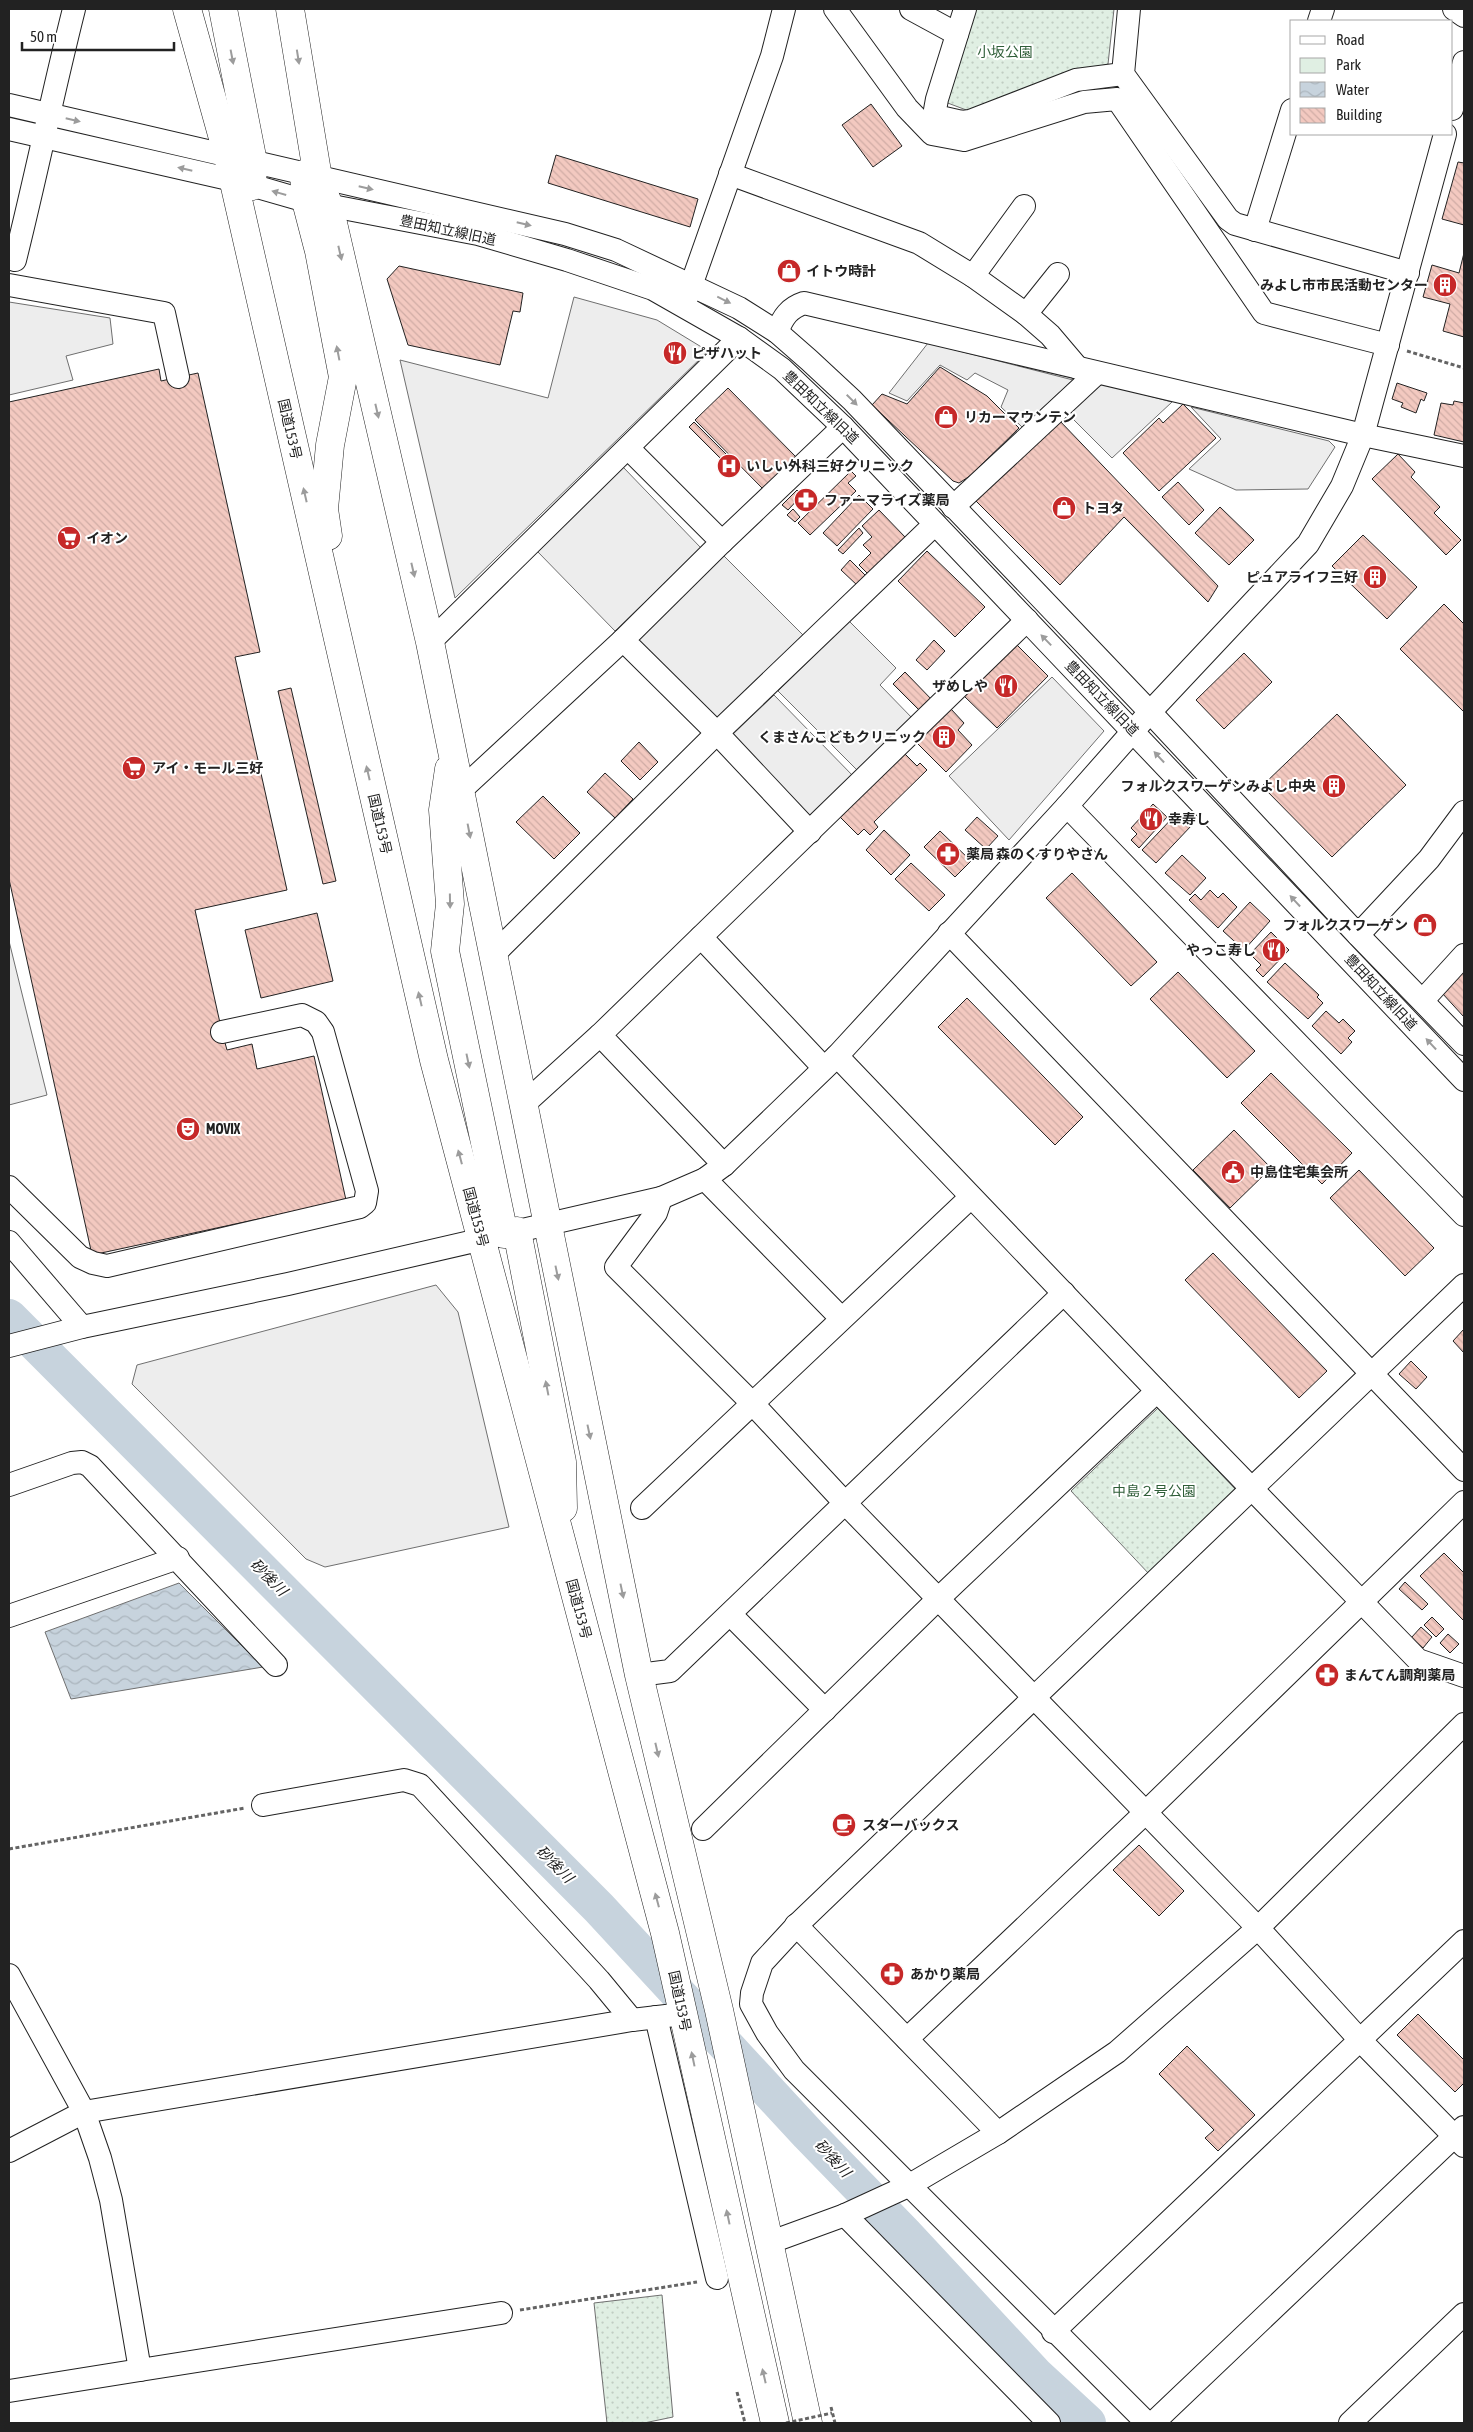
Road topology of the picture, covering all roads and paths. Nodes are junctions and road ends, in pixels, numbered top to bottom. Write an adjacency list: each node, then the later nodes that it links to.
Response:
1 (74, 9): 17 (street)
2 (187, 9): 22 (highway, 国道153号)
3 (223, 9): 22 (highway, one-way to 22)
4 (290, 9): 24 (highway, one-way to 24)
5 (784, 9): 23 (street)
6 (835, 9): 36 (street)
7 (912, 9): 12 (street)
8 (965, 9): 12 (street)
9 (1129, 9): 14 (street)
10 (1454, 9): 11 (street)
11 (1464, 16)
12 (958, 34): 14 (street)
13 (1464, 62): 16 (street)
14 (1123, 74): 26 (street)
15 (9, 105): 17 (street, 豊田知立線旧道)
16 (1453, 105)
17 (47, 114): 21 (street); 22 (street, 豊田知立線旧道, one-way to 22)
18 (1290, 116): 26 (street)
19 (9, 129): 21 (street, 豊田知立線旧道)
20 (1445, 135): 28 (street)
21 (45, 138): 22 (street, 豊田知立線旧道, one-way to 21); 27 (street)
22 (241, 171): 24 (street, 豊田知立線旧道); 50 (highway, 国道153号, one-way to 22)
23 (730, 174): 30 (street); 32 (street)
24 (314, 190): 32 (street, 豊田知立線旧道); 32 (street, 豊田知立線旧道, one-way to 32); 49 (highway, one-way to 49); 50 (highway, one-way to 24)
25 (1024, 206): 30 (street)
26 (1255, 230): 28 (street)
27 (15, 260)
28 (1408, 273): 36 (street)
29 (1058, 274): 33 (street)
30 (973, 276): 33 (street)
31 (9, 285): 39 (street)
32 (688, 295): 34 (street, 豊田知立線旧道, one-way to 34); 35 (street, 豊田知立線旧道)
33 (1026, 314): 38 (street)
34 (777, 332): 38 (street); 44 (street, 豊田知立線旧道, one-way to 44)
35 (739, 338): 40 (street, 豊田知立線旧道); 42 (street)
36 (1388, 345): 37 (path); 41 (street)
37 (1464, 368)
38 (1087, 371): 41 (street); 44 (street)
39 (178, 377)
40 (842, 427): 45 (street, 豊田知立線旧道); 46 (street)
41 (1362, 435): 43 (street); 51 (street)
42 (629, 448): 46 (street); 49 (street)
43 (1464, 456)
44 (953, 507): 51 (street, 豊田知立線旧道)
45 (935, 524): 47 (street, 豊田知立線旧道); 53 (street)
46 (722, 542): 48 (street)
47 (1027, 620): 52 (street, 豊田知立線旧道, one-way to 47); 58 (street)
48 (624, 640): 53 (street); 55 (street)
49 (430, 642): 54 (highway)
50 (346, 679): 78 (highway, 国道153号, one-way to 50)
51 (1150, 712): 52 (street); 60 (street, 豊田知立線旧道)
52 (1134, 730): 56 (street); 69 (street, 豊田知立線旧道, one-way to 52)
53 (717, 733): 58 (street); 62 (street)
54 (452, 748): 55 (highway); 78 (highway, one-way to 78)
55 (460, 791): 62 (highway, one-way to 62)
56 (1067, 806): 59 (street); 76 (street)
57 (1464, 812): 60 (street)
58 (810, 832): 61 (street)
59 (949, 933): 68 (street); 85 (street)
60 (1358, 935): 64 (street, 豊田知立線旧道)
61 (701, 937): 66 (street); 68 (street)
62 (493, 955): 70 (highway)
63 (1464, 955): 64 (street)
64 (1423, 1000): 67 (street, 豊田知立線旧道)
65 (222, 1032): 73 (street)
66 (600, 1035): 70 (street); 71 (street)
67 (1464, 1044)
68 (831, 1062): 71 (street); 74 (street)
69 (1464, 1080)
70 (524, 1104): 77 (highway)
71 (724, 1165): 72 (street)
72 (706, 1179): 75 (street); 82 (street)
73 (9, 1187)
74 (971, 1197): 81 (street); 82 (street)
75 (661, 1198): 77 (street); 87 (street)
76 (1464, 1215)
77 (547, 1225): 78 (street); 101 (highway, one-way to 101)
78 (501, 1234): 83 (street); 94 (highway, 国道153号); 94 (highway, one-way to 78)
79 (9, 1242): 83 (street)
80 (1464, 1285): 85 (street)
81 (1064, 1293): 86 (street); 92 (street)
82 (841, 1318): 87 (street)
83 (82, 1327): 84 (street)
84 (9, 1346)
85 (1372, 1374): 88 (street); 90 (street)
86 (1157, 1391): 90 (street); 96 (street)
87 (754, 1404): 92 (street); 93 (street)
88 (1464, 1470)
89 (9, 1485): 95 (street)
90 (1252, 1489): 97 (street); 103 (street)
91 (1464, 1502): 97 (street)
92 (845, 1503): 96 (street); 98 (street)
93 (642, 1508)
94 (565, 1557): 116 (highway, 国道153号, one-way to 94)
95 (178, 1558): 99 (street); 100 (street)
96 (938, 1599): 103 (street); 104 (street)
97 (1360, 1601): 102 (street); 107 (street)
98 (731, 1615): 101 (street); 104 (street)
99 (9, 1616)
100 (276, 1665)
101 (639, 1675): 115 (highway, one-way to 115)
102 (1464, 1676)
103 (1035, 1698): 107 (street); 110 (street)
104 (824, 1710): 108 (street)
105 (1464, 1724): 111 (street)
106 (263, 1805): 109 (path); 118 (street)
107 (1145, 1813): 111 (street); 119 (street)
108 (702, 1830)
109 (9, 1849)
110 (796, 1925): 114 (street); 119 (street)
111 (1258, 1928): 120 (street); 122 (street)
112 (1464, 1941): 120 (street)
113 (9, 1975): 121 (street)
114 (751, 2004): 115 (street); 125 (street)
115 (720, 2010): 127 (highway)
116 (683, 2014): 117 (street); 137 (highway, 国道153号, one-way to 116)
117 (656, 2017): 118 (street); 128 (street)
118 (632, 2020): 121 (street)
119 (907, 2039): 122 (street)
120 (1360, 2040): 123 (street); 131 (street)
121 (84, 2112): 124 (street); 132 (street)
122 (998, 2133): 125 (street)
123 (1461, 2136): 142 (street)
124 (9, 2151)
125 (908, 2186): 126 (street); 131 (street)
126 (845, 2215): 127 (street); 140 (street)
127 (771, 2242): 135 (highway)
128 (717, 2278): 129 (path)
129 (501, 2313): 132 (street)
130 (1464, 2314): 143 (street)
131 (1053, 2332): 141 (street)
132 (140, 2370): 133 (street)
133 (9, 2391)
134 (737, 2392): 136 (path)
135 (820, 2418): 138 (path, bridge); 139 (path)
136 (745, 2423)
137 (775, 2423)
138 (786, 2423)
139 (835, 2423)
140 (1049, 2423)
141 (1147, 2423)
142 (1153, 2423)
143 (1350, 2423)

